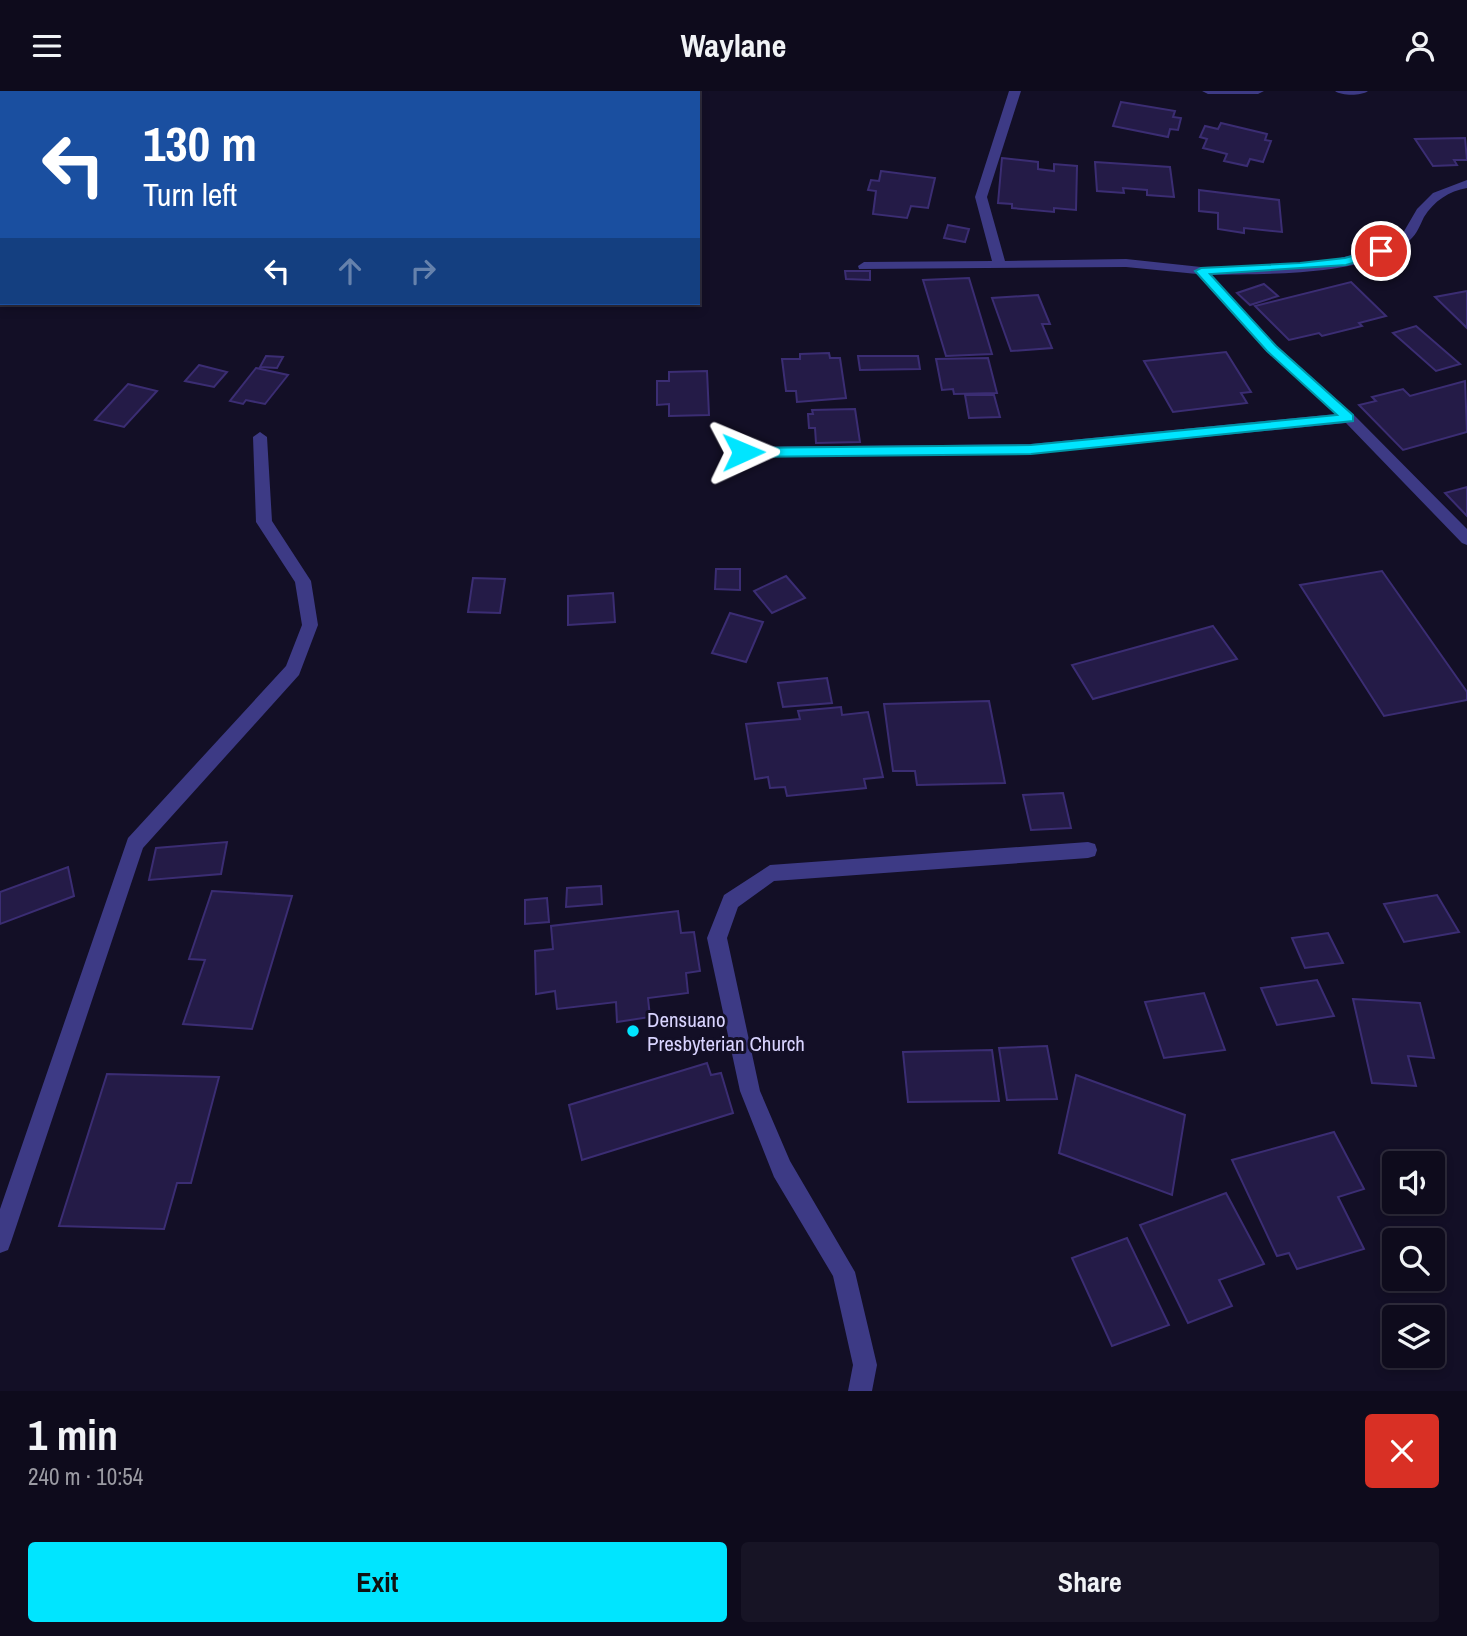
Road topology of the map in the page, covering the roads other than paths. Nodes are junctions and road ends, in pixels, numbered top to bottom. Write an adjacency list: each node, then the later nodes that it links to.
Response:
1 (1016, 91): 7 (street)
2 (1208, 91): 3 (street)
3 (1258, 91)
4 (1341, 91): 5 (street)
5 (1362, 91)
6 (1467, 184): 9 (street)
7 (999, 263): 8 (street); 9 (street)
8 (864, 266)
9 (1201, 271): 10 (street)
10 (1349, 418): 12 (street); 13 (street)
11 (260, 437): 15 (street)
12 (743, 452)
13 (1467, 539)
14 (1088, 850): 16 (street)
15 (0, 1242)
16 (860, 1391)

